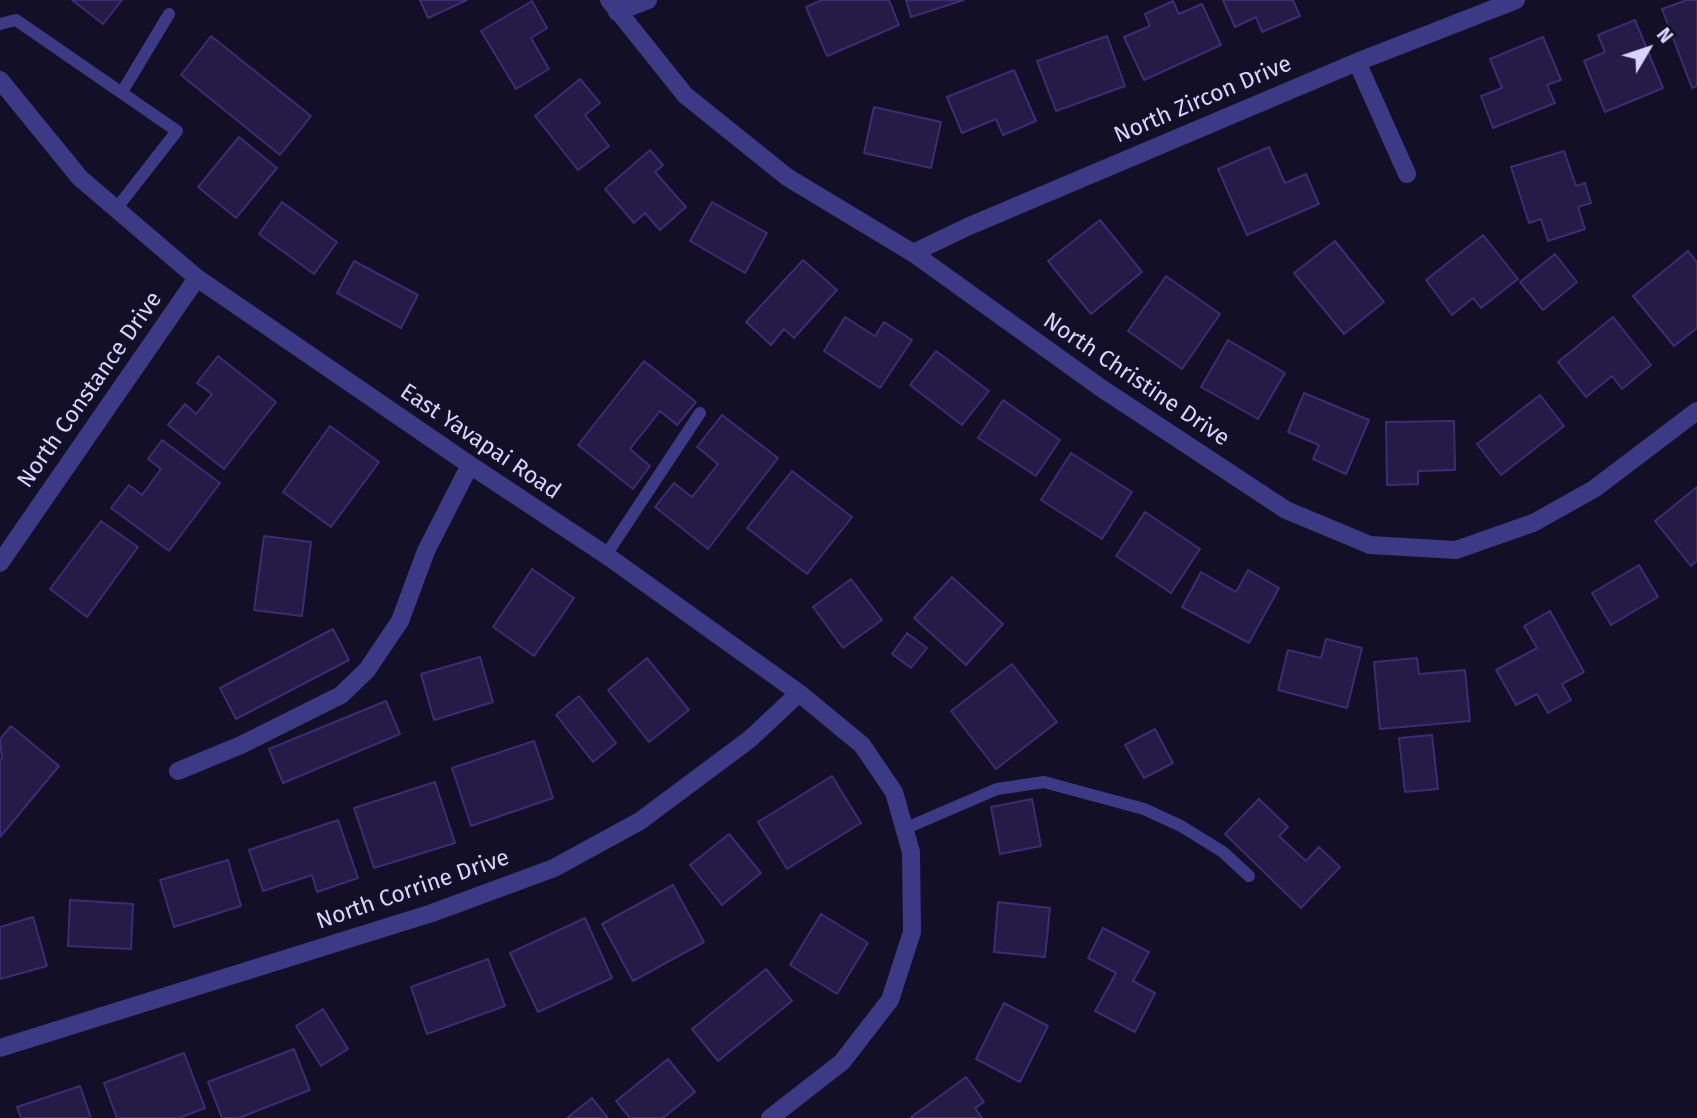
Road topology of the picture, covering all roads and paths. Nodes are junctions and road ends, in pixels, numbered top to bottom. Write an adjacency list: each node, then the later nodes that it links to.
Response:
1 (648, 0): 3 (street)
2 (1516, 0): 6 (street, North Zircon Drive)
3 (613, 6): 11 (street, North Christine Drive)
4 (169, 14): 8 (lane)
5 (0, 24): 8 (lane)
6 (1357, 62): 9 (street); 11 (street, North Zircon Drive)
7 (0, 80): 10 (street, East Yavapai Road)
8 (122, 92): 10 (lane)
9 (1407, 174)
10 (116, 209): 12 (street, East Yavapai Road)
11 (913, 253): 13 (street, North Christine Drive)
12 (197, 278): 15 (street, East Yavapai Road); 16 (street, North Constance Drive)
13 (1697, 411)
14 (700, 413): 17 (lane)
15 (470, 466): 17 (street, East Yavapai Road); 19 (street)
16 (3, 554)
17 (606, 555): 18 (street, East Yavapai Road)
18 (799, 693): 20 (street, East Yavapai Road); 22 (street, North Corrine Drive)
19 (178, 771)
20 (904, 828): 21 (lane); 23 (street, East Yavapai Road)
21 (1249, 876)
22 (0, 1048)
23 (770, 1118)

